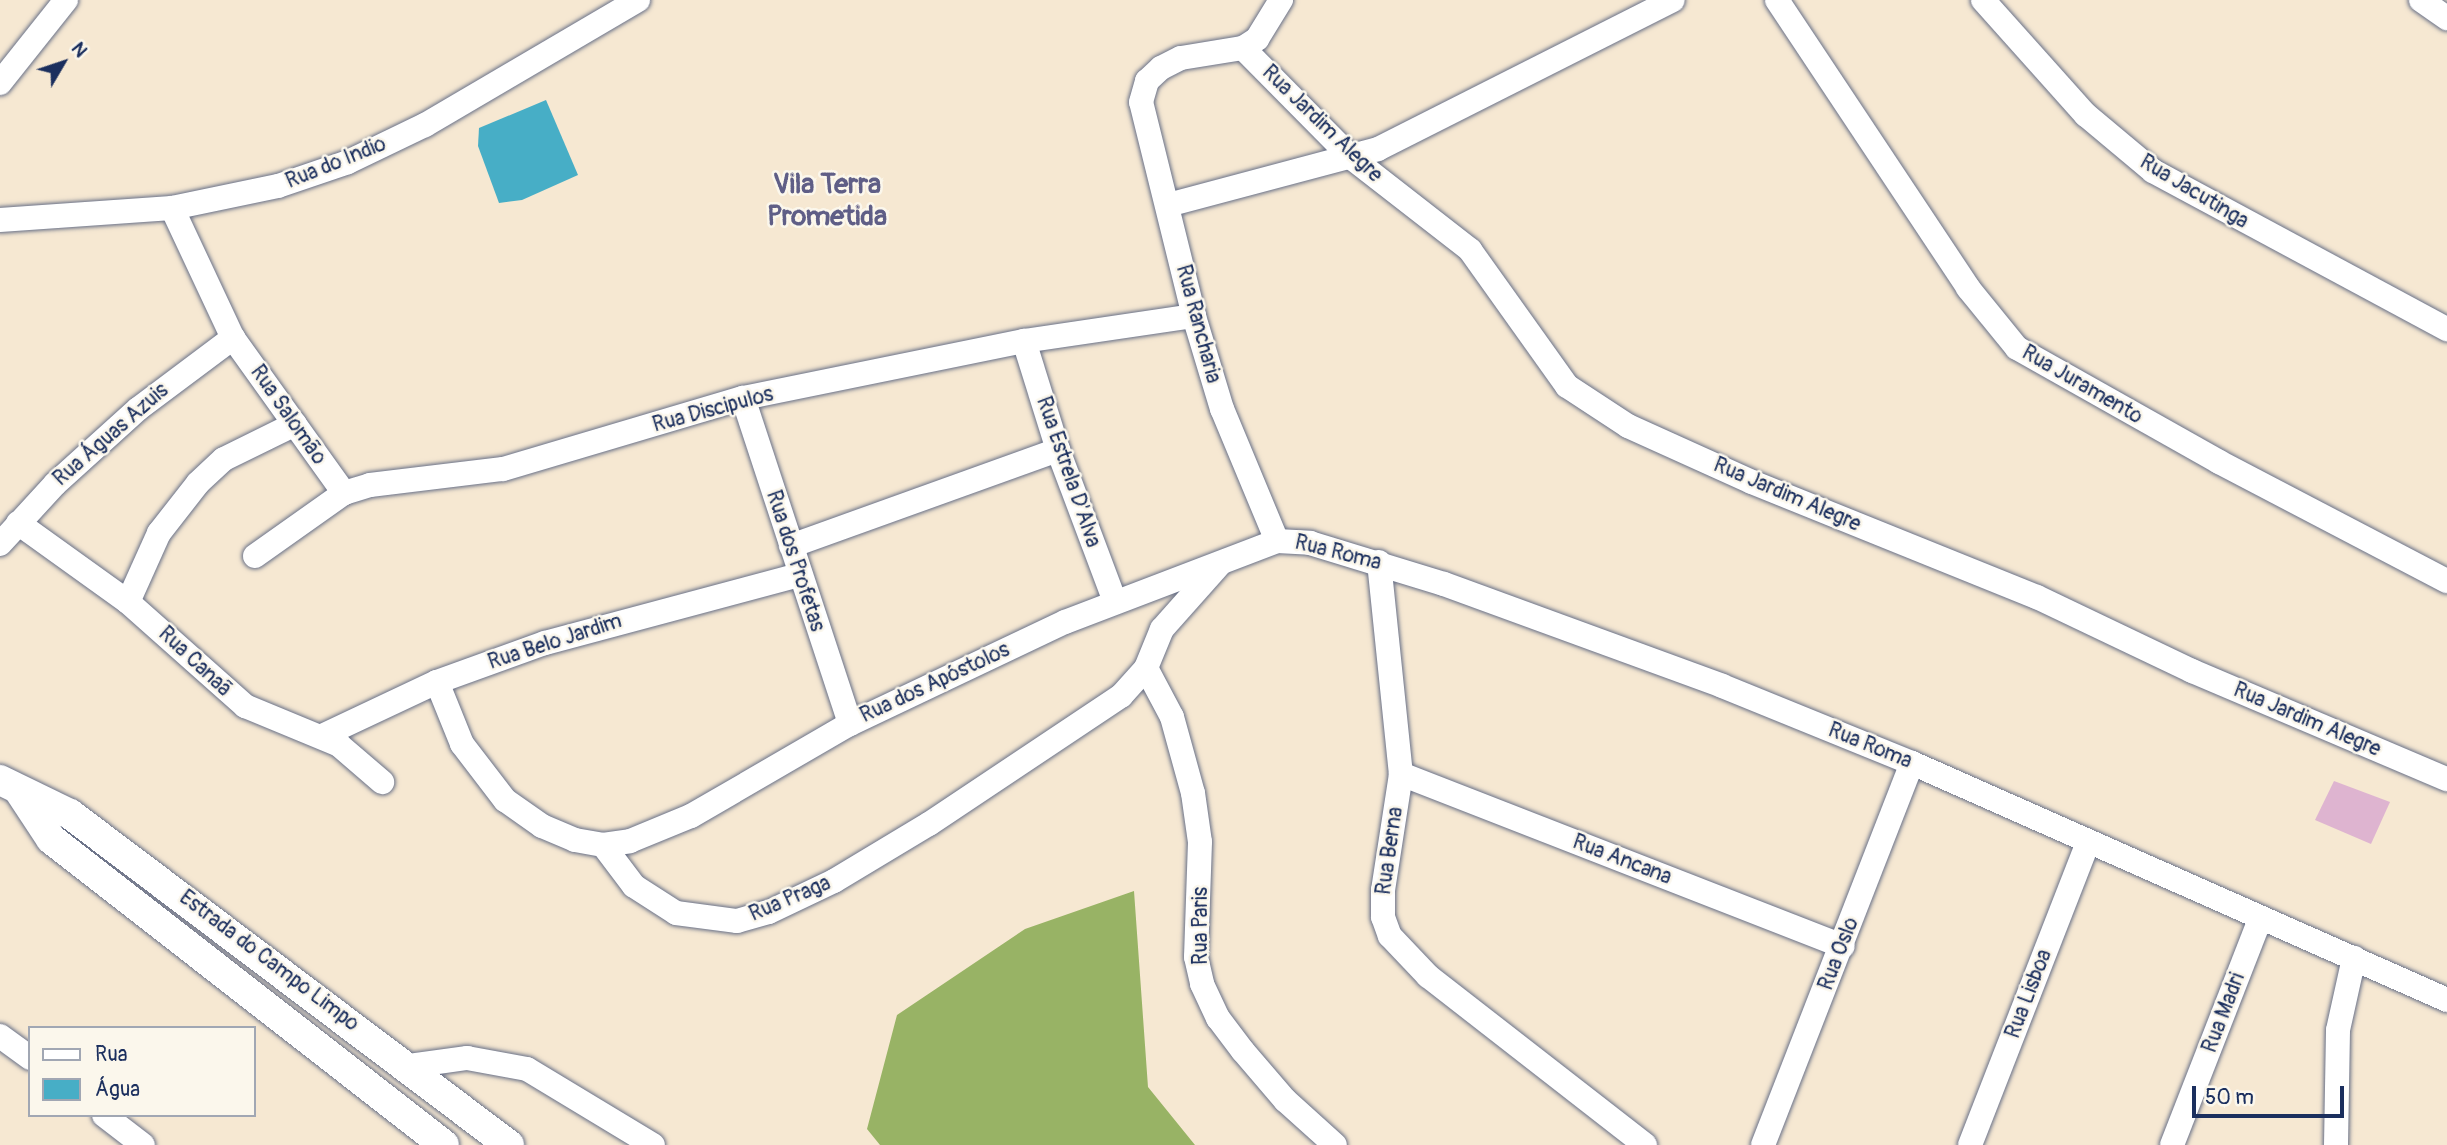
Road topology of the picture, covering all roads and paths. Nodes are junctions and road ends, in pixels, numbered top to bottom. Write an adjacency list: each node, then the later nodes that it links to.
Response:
1 (65, 0): 10 (street)
2 (638, 0): 13 (street, Rua do Indio)
3 (1281, 0): 9 (street)
4 (1673, 0): 11 (street)
5 (1777, 0): 31 (street, Rua Juramento)
6 (1983, 0): 16 (street, Rua Jacutinga)
7 (2421, 0): 8 (street)
8 (2447, 18)
9 (1243, 48): 11 (street, Rua Jardim Alegre); 12 (street, Rua Rancharia)
10 (0, 83)
11 (1352, 158): 12 (street); 40 (street, Rua Jardim Alegre)
12 (1168, 205): 15 (street, Rua Rancharia)
13 (172, 208): 14 (street, Rua do Indio); 17 (street, Rua Salomão)
14 (0, 220)
15 (1194, 316): 18 (street, Rua Discipulos); 24 (street, Rua Rancharia)
16 (2447, 329)
17 (233, 338): 20 (street, Rua Salomão); 23 (street, Rua Águas Azuis)
18 (1024, 341): 19 (street, Rua Discipulos); 21 (street, Rua Estrela D'Alva)
19 (743, 398): 22 (street, Rua Discipulos); 26 (street, Rua dos Profetas)
20 (295, 424): 22 (street, Rua Salomão); 32 (street)
21 (1058, 450): 26 (street); 33 (street, Rua Estrela D'Alva)
22 (344, 493): 27 (street, Rua Discipulos)
23 (18, 523): 25 (street, Rua Águas Azuis); 32 (street, Rua Canaã)
24 (1277, 541): 28 (street, Rua dos Apóstolos); 29 (street, Rua Roma)
25 (0, 544)
26 (791, 546): 30 (street, Rua dos Profetas)
27 (255, 556)
28 (1222, 562): 33 (street, Rua dos Apóstolos); 34 (street, Rua Praga)
29 (1379, 562): 38 (street, Rua Roma); 39 (street, Rua Berna)
30 (798, 575): 35 (street, Rua Belo Jardim); 36 (street, Rua dos Profetas)
31 (2447, 581)
32 (128, 602): 37 (street, Rua Canaã)
33 (1115, 602): 36 (street, Rua dos Apóstolos)
34 (1146, 668): 44 (street, Rua Praga); 57 (street, Rua Paris)
35 (436, 682): 37 (street, Rua Belo Jardim); 44 (street)
36 (850, 724): 44 (street, Rua dos Apóstolos)
37 (322, 736): 41 (street, Rua Canaã)
38 (1912, 763): 43 (street, Rua Roma); 46 (street, Rua Oslo)
39 (1401, 774): 46 (street, Rua Ancana); 58 (street, Rua Berna)
40 (2447, 779)
41 (382, 782)
42 (10, 786): 51 (street, Estrada do Campo Limpo); 54 (street, Estrada do Campo Limpo)
43 (2088, 843): 45 (street, Rua Roma); 60 (street, Rua Lisboa)
44 (603, 845)
45 (2260, 919): 47 (street, Rua Roma); 61 (street, Rua Madri)
46 (1843, 946): 59 (street, Rua Oslo)
47 (2354, 958): 48 (street, Rua Roma); 62 (street)
48 (2447, 1000)
49 (0, 1036): 50 (street)
50 (28, 1057)
51 (409, 1066): 55 (street, Estrada do Campo Limpo); 56 (street)
52 (107, 1117): 53 (street)
53 (143, 1145)
54 (444, 1145)
55 (509, 1145)
56 (653, 1145)
57 (1335, 1145)
58 (1645, 1145)
59 (1763, 1145)
60 (1970, 1145)
61 (2172, 1145)
62 (2336, 1145)

